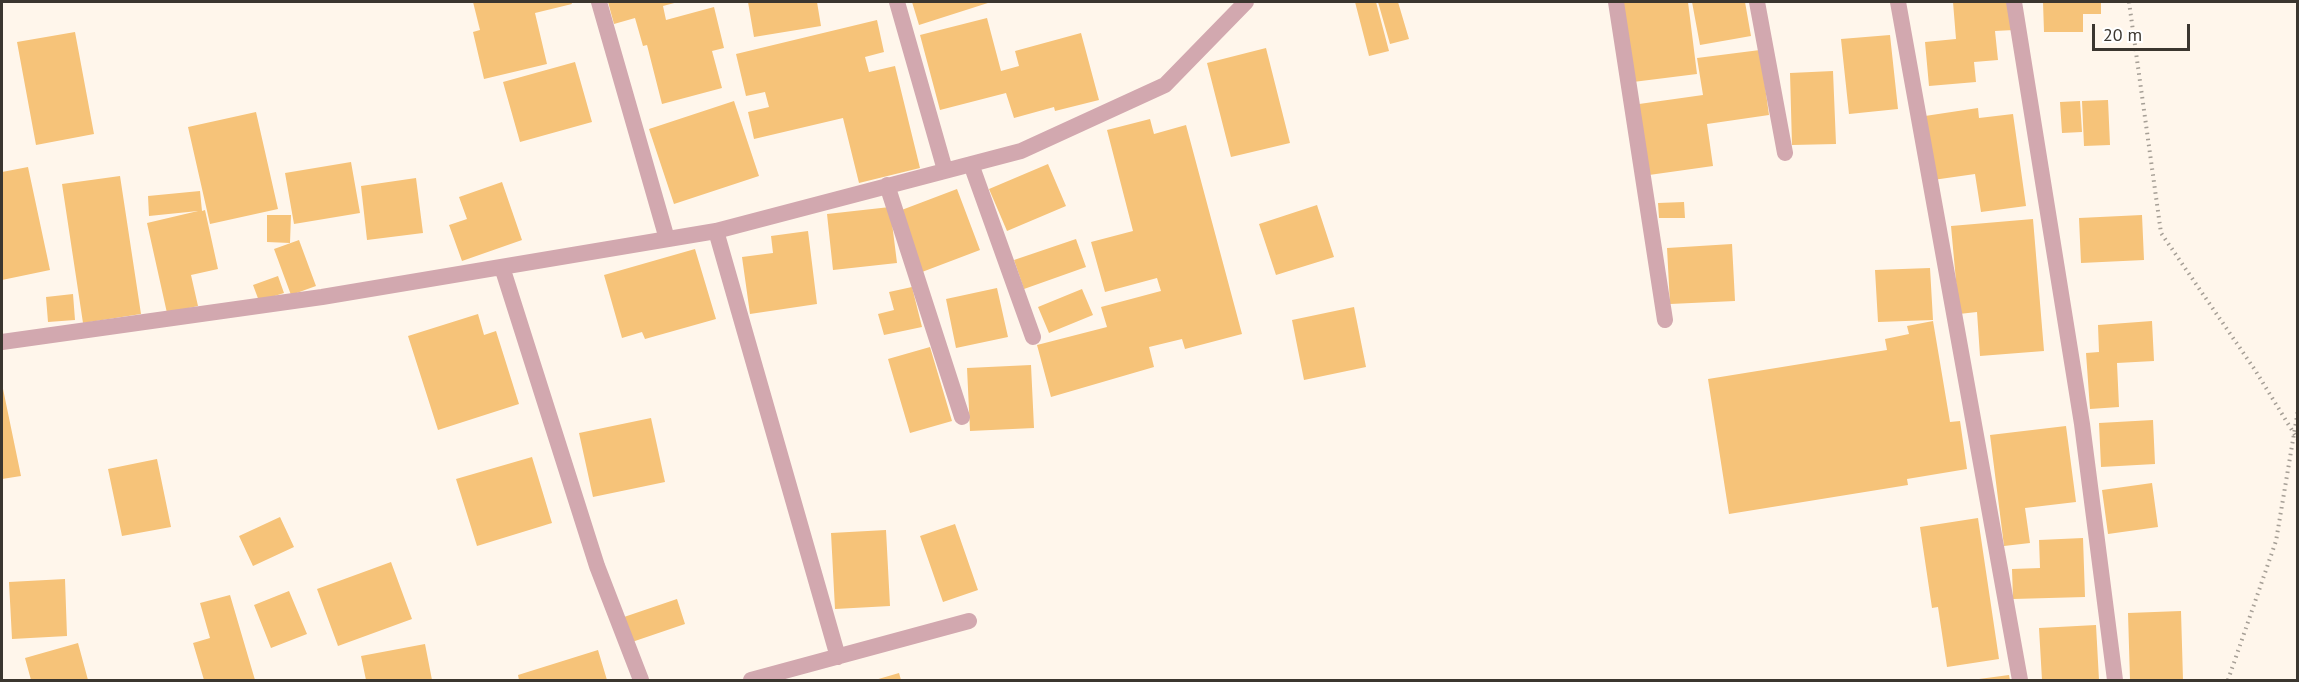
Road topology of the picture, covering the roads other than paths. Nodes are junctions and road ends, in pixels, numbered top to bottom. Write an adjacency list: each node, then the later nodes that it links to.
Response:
1 (599, 2): 13 (street)
2 (897, 2): 10 (street)
3 (1246, 2): 9 (street)
4 (1616, 2): 15 (street)
5 (1757, 2): 8 (street)
6 (1898, 2): 23 (street)
7 (2014, 2): 24 (street)
8 (1785, 153)
9 (972, 164): 10 (street); 16 (street)
10 (945, 170): 11 (street)
11 (888, 185): 12 (street); 18 (street)
12 (716, 231): 13 (street); 20 (street)
13 (667, 239): 14 (street)
14 (502, 267): 17 (street); 21 (street)
15 (1665, 320)
16 (1033, 336)
17 (2, 342)
18 (962, 417)
19 (969, 621): 20 (street)
20 (838, 657): 22 (street)
21 (641, 681)
22 (751, 681)
23 (2020, 681)
24 (2115, 681)

